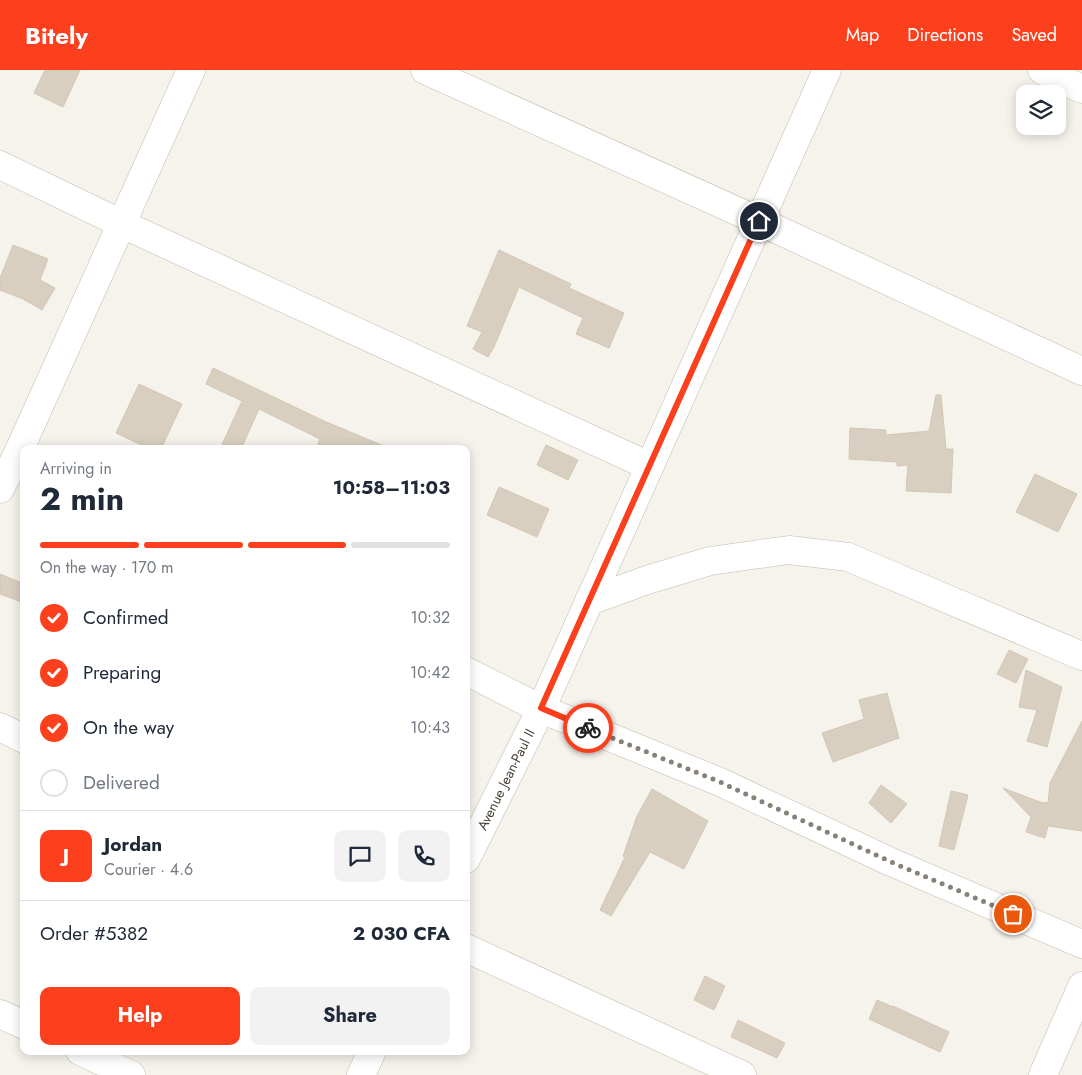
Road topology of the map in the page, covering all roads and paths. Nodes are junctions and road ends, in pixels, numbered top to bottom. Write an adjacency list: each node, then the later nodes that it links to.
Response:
1 (191, 70): 8 (street)
2 (425, 70): 7 (street)
3 (827, 70): 7 (street, Avenue Jean-Paul II)
4 (1042, 70): 5 (street)
5 (1082, 89)
6 (0, 166): 8 (street)
7 (759, 221): 9 (street); 11 (street, Avenue Jean-Paul II)
8 (122, 224): 10 (street); 11 (street)
9 (1082, 371)
10 (14, 451): 12 (street)
11 (649, 466): 13 (street, Avenue Jean-Paul II)
12 (0, 489)
13 (589, 600): 14 (street); 16 (street, Avenue Jean-Paul II)
14 (1082, 656)
15 (470, 673): 16 (street)
16 (541, 708): 19 (street, Avenue Jean-Paul II); 20 (street)
17 (0, 727): 18 (street)
18 (20, 736)
19 (470, 851)
20 (1082, 944)
21 (470, 950): 29 (street)
22 (1082, 986): 30 (street)
23 (0, 1014): 24 (street)
24 (20, 1023)
25 (88, 1055): 27 (street)
26 (370, 1055): 28 (street)
27 (131, 1075)
28 (361, 1075)
29 (742, 1075)
30 (1043, 1075)

